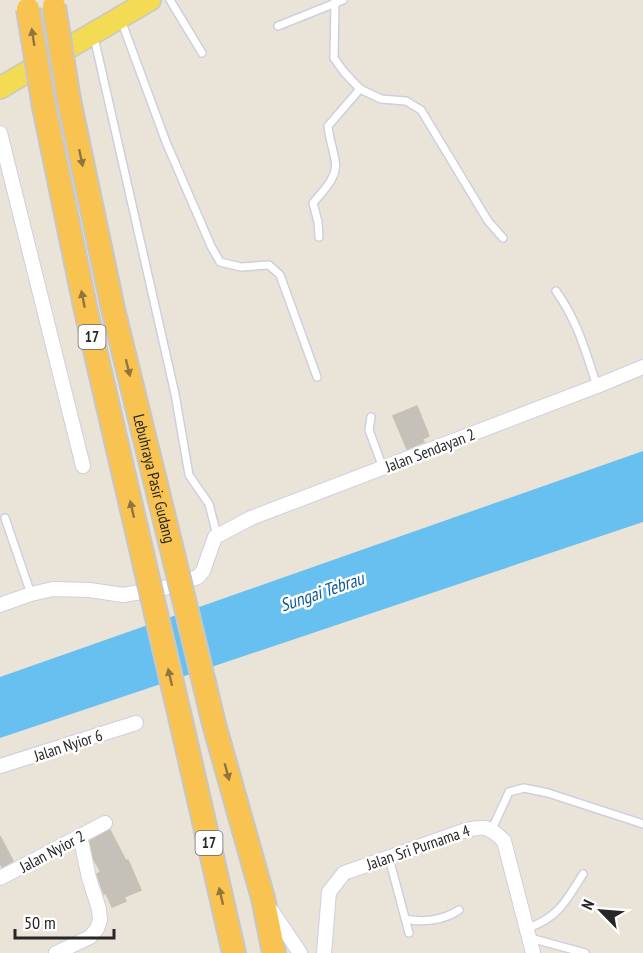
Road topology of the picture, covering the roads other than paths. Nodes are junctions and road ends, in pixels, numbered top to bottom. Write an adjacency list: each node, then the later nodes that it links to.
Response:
1 (150, 0): 7 (main road)
2 (170, 0): 10 (lane)
3 (343, 0): 4 (lane)
4 (335, 2): 8 (lane); 12 (lane)
5 (54, 3): 36 (highway, Lebuhraya Pasir Gudang / 17, one-way to 36, bridge)
6 (28, 4): 43 (highway, Lebuhraya Pasir Gudang / 17, one-way to 6, bridge)
7 (123, 11): 9 (main road); 18 (lane)
8 (278, 26)
9 (93, 34): 11 (main road); 24 (lane)
10 (202, 53)
11 (0, 88)
12 (360, 90): 14 (lane); 15 (lane)
13 (0, 133): 21 (street)
14 (319, 237)
15 (504, 238)
16 (556, 291): 19 (lane)
17 (643, 367): 19 (street, Jalan Sendayan 2)
18 (316, 377)
19 (597, 386): 22 (street, Jalan Sendayan 2)
20 (371, 417): 22 (lane)
21 (83, 466)
22 (383, 468): 24 (street, Jalan Sendayan 2)
23 (5, 518): 25 (lane)
24 (217, 536): 25 (street)
25 (31, 594): 26 (street)
26 (0, 605)
27 (136, 723): 28 (street, Jalan Nyior 6)
28 (0, 766)
29 (105, 823): 32 (street, Jalan Nyior 2)
30 (643, 824): 31 (lane)
31 (492, 830): 33 (street, Jalan Sri Purnama 4); 40 (street, Jalan Sri Purnama 4)
32 (80, 836): 35 (street, Jalan Nyior 2); 42 (street)
33 (389, 858): 38 (lane); 46 (street, Jalan Sri Purnama 4)
34 (583, 874): 40 (lane)
35 (0, 878)
36 (263, 898): 44 (highway, Lebuhraya Pasir Gudang / 17); 45 (street)
37 (459, 910): 38 (lane)
38 (406, 919): 39 (lane)
39 (409, 933)
40 (529, 933): 41 (lane); 47 (street, Jalan Sri Purnama 4)
41 (561, 945): 48 (lane); 49 (lane)
42 (56, 953)
43 (234, 953)
44 (274, 953)
45 (300, 953)
46 (324, 953)
47 (533, 953)
48 (568, 953)
49 (585, 953)

